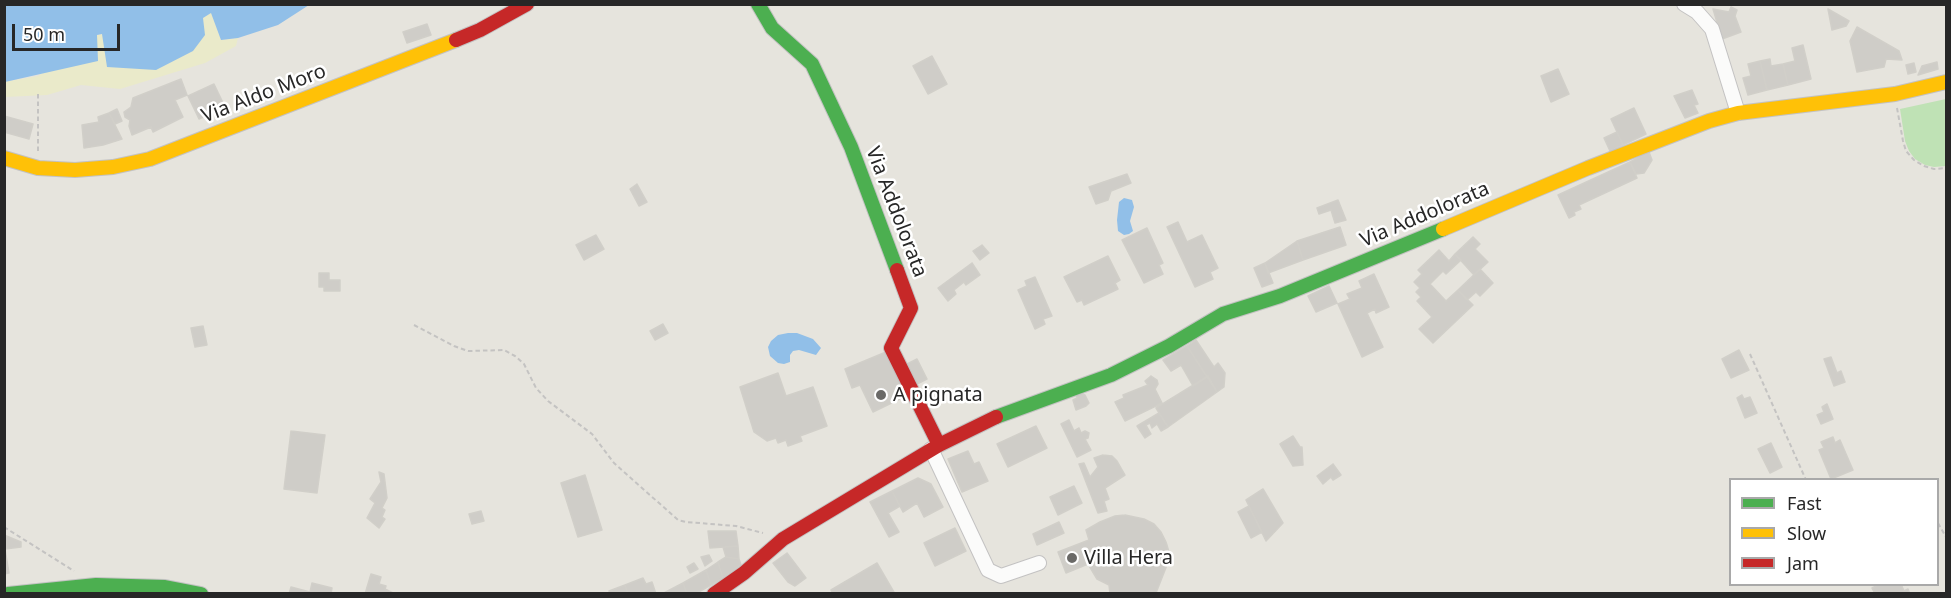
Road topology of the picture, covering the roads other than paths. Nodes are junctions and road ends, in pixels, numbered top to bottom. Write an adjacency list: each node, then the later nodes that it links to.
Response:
1 (526, 4): 6 (street, Via Aldo Moro)
2 (758, 4): 7 (street, Via Addolorata)
3 (1684, 4): 5 (street)
4 (1947, 82): 5 (street, Via Addolorata)
5 (1738, 113): 7 (street, Via Addolorata)
6 (4, 158)
7 (935, 447): 8 (street, Via Addolorata); 11 (street, Via Addolorata)
8 (1039, 563)
9 (8, 594): 10 (street)
10 (201, 594)
11 (714, 594)

